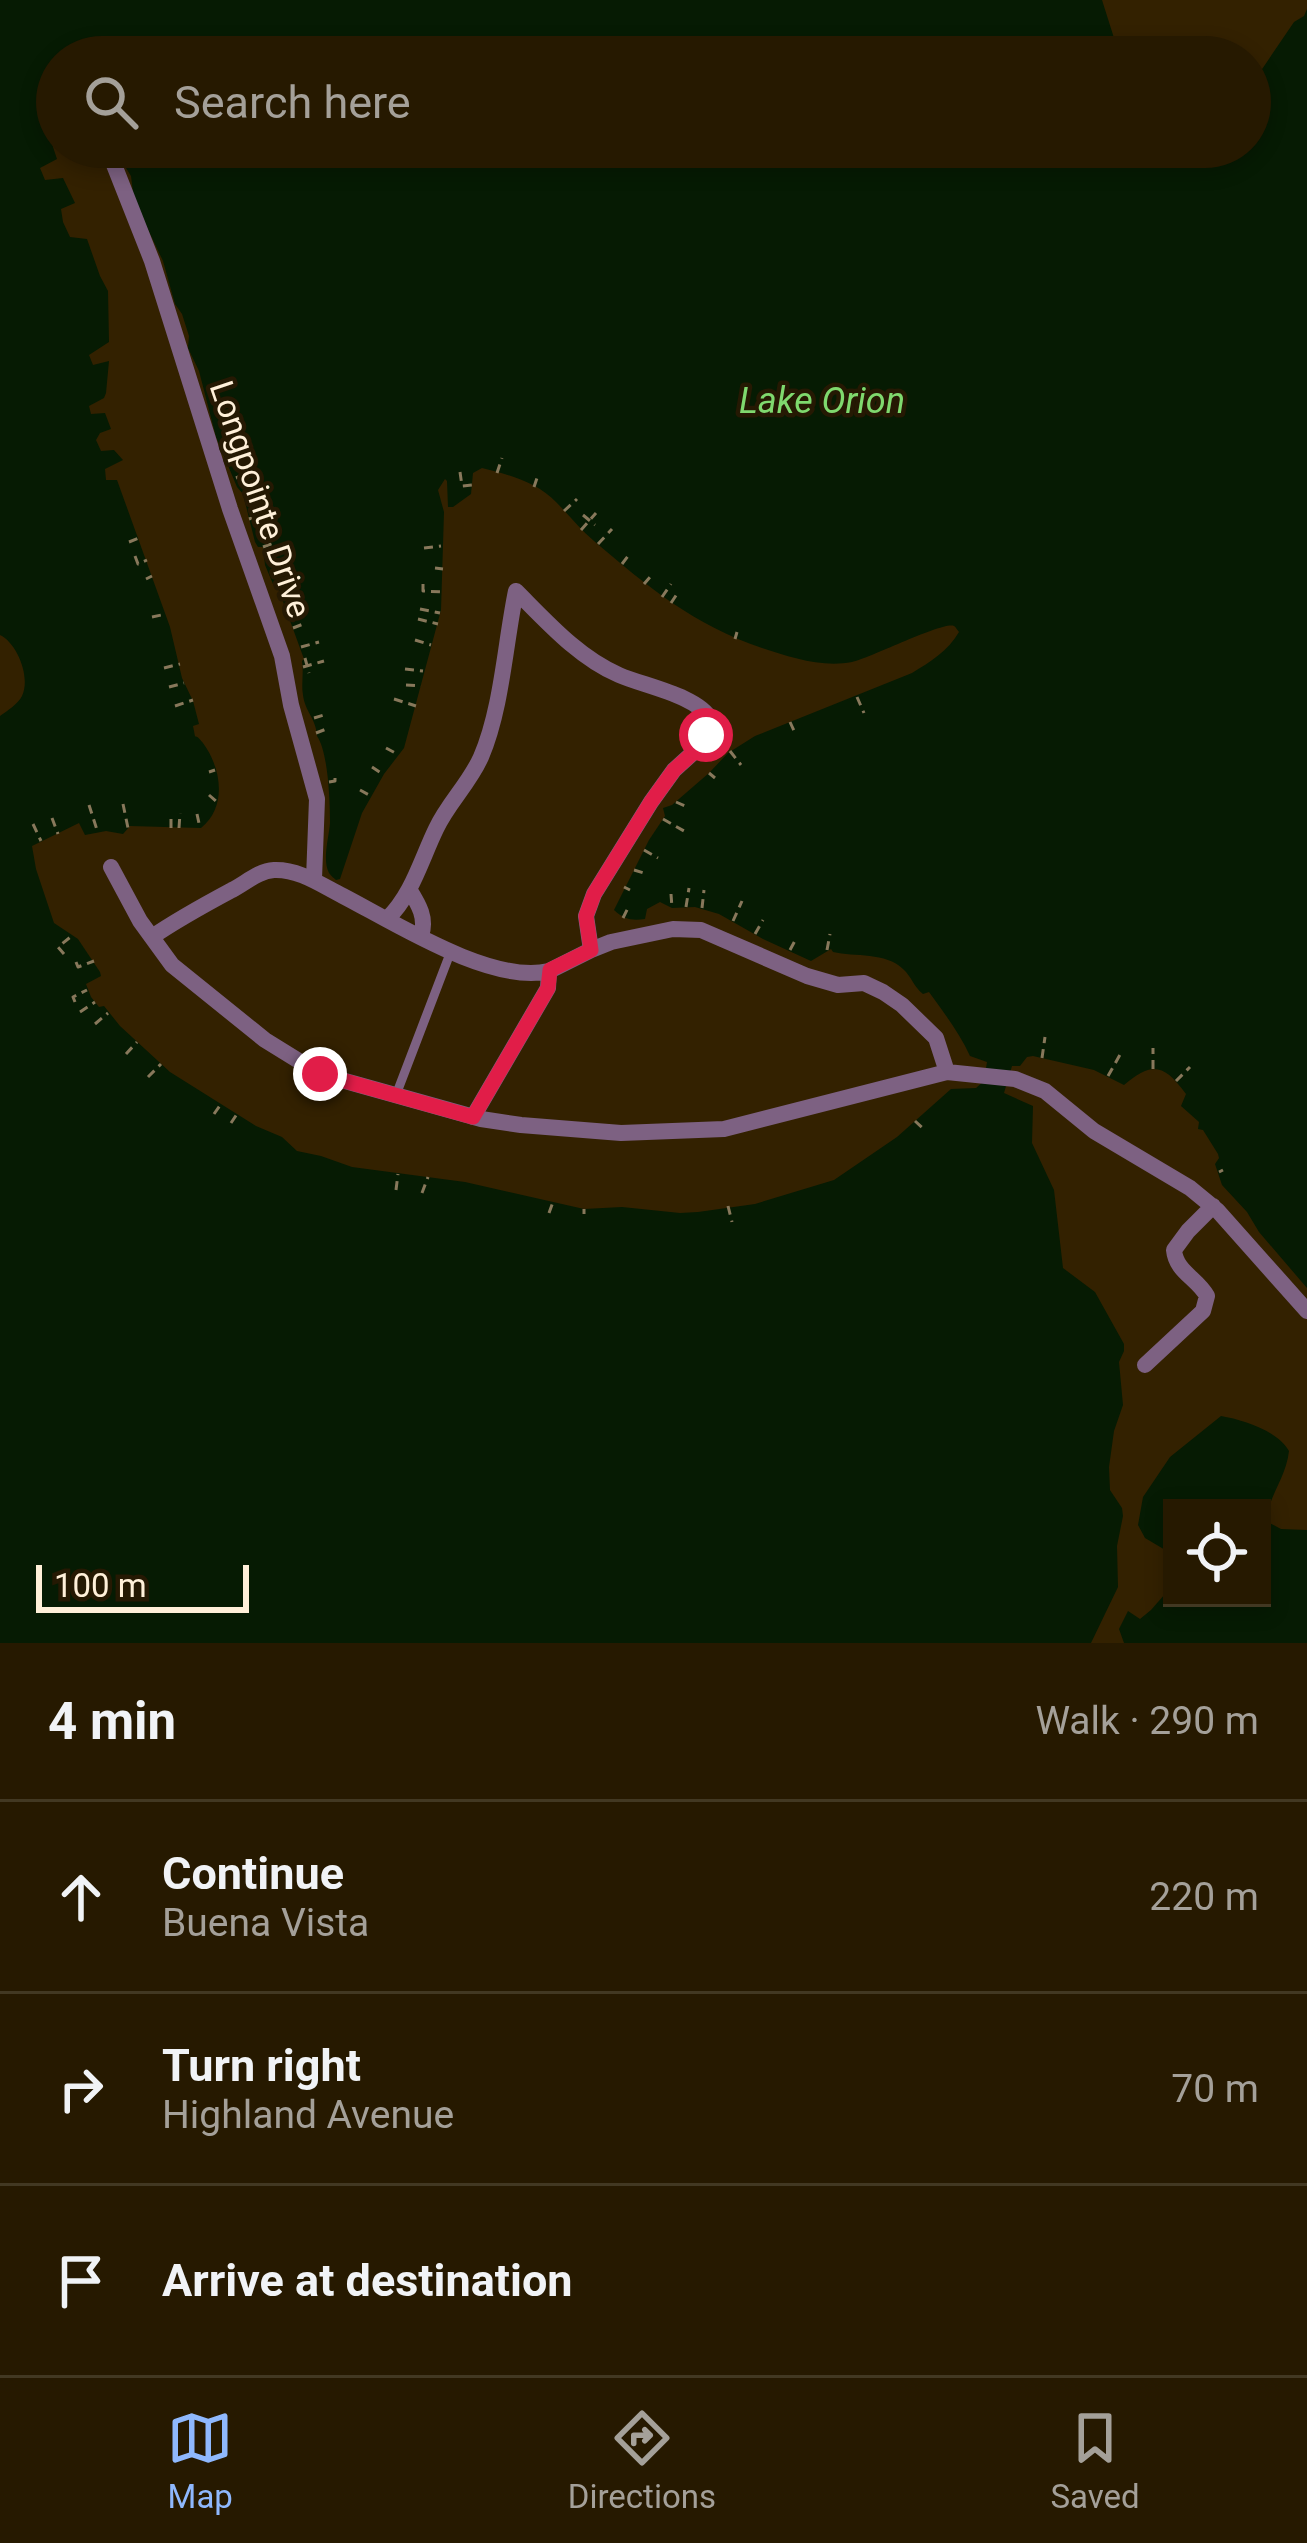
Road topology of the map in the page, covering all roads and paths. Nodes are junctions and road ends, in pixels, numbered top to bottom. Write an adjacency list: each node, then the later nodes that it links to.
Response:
1 (114, 168): 122 (street, Longpointe Drive)
2 (502, 458): 5 (path)
3 (250, 472): 7 (path)
4 (460, 472): 8 (path)
5 (497, 472)
6 (538, 475): 9 (path)
7 (234, 479)
8 (473, 485)
9 (534, 487)
10 (577, 500): 11 (path)
11 (564, 511)
12 (596, 513): 16 (path)
13 (264, 514): 15 (path)
14 (583, 515): 16 (path)
15 (248, 519)
16 (589, 520): 17 (path); 19 (path)
17 (595, 525)
18 (612, 529): 23 (path)
19 (581, 530)
20 (139, 538): 21 (path)
21 (129, 542)
22 (274, 543): 25 (path)
23 (598, 544)
24 (441, 546): 26 (path)
25 (263, 547)
26 (424, 548)
27 (277, 552): 28 (path)
28 (265, 555)
29 (135, 556): 31 (path)
30 (628, 556): 32 (path)
31 (147, 560)
32 (622, 564)
33 (435, 568): 34 (path)
34 (443, 569)
35 (650, 577): 37 (path)
36 (423, 584): 40 (path)
37 (644, 584)
38 (671, 584): 41 (path)
39 (679, 591): 42 (path)
40 (442, 592)
41 (662, 597)
42 (670, 603)
43 (298, 605): 45 (path)
44 (420, 608): 46 (path)
45 (287, 610)
46 (440, 613)
47 (166, 614): 49 (path)
48 (302, 614): 50 (path)
49 (152, 617)
50 (290, 619)
51 (418, 619): 53 (path)
52 (306, 623): 54 (path)
53 (438, 624)
54 (293, 628)
55 (415, 640): 57 (path)
56 (319, 642): 58 (path)
57 (431, 645)
58 (301, 647)
59 (305, 658): 62 (path)
60 (324, 661): 62 (path)
61 (180, 664): 63 (path)
62 (305, 666): 66 (path)
63 (164, 668)
64 (405, 669): 65 (path)
65 (424, 671)
66 (309, 673)
67 (184, 683): 70 (path)
68 (406, 685): 69 (path)
69 (421, 686)
70 (170, 687)
71 (857, 697): 76 (path)
72 (394, 698): 75 (path)
73 (193, 700): 74 (path)
74 (175, 706)
75 (416, 706)
76 (864, 713)
77 (324, 715): 78 (path)
78 (314, 718)
79 (790, 722): 82 (path)
80 (328, 728): 81 (path)
81 (316, 733)
82 (795, 734)
83 (386, 748): 85 (path)
84 (730, 752): 86 (path)
85 (399, 755)
86 (741, 765)
87 (372, 767): 90 (path)
88 (335, 773): 92 (path)
89 (709, 773): 91 (path)
90 (384, 775)
91 (715, 778)
92 (335, 781): 93 (path); 94 (path)
93 (328, 782)
94 (336, 789)
95 (360, 790): 97 (path)
96 (209, 795): 98 (path)
97 (371, 796)
98 (218, 802)
99 (676, 802): 102 (path)
100 (123, 804): 109 (path)
101 (89, 805): 114 (path)
102 (685, 806)
103 (180, 813): 111 (path)
104 (197, 814): 112 (path)
105 (171, 816): 110 (path)
106 (52, 818): 115 (path)
107 (662, 819): 113 (path)
108 (34, 824): 116 (path)
109 (128, 828)
110 (171, 828)
111 (179, 828)
112 (200, 828)
113 (684, 831)
114 (98, 832)
115 (58, 834)
116 (40, 841)
117 (644, 850): 118 (path)
118 (658, 858)
119 (111, 867): 140 (street)
120 (634, 870): 121 (path)
121 (644, 873)
122 (314, 879): 133 (street); 140 (street)
123 (689, 888): 130 (path)
124 (409, 889): 133 (street); 139 (street); 142 (street)
125 (704, 890): 131 (path)
126 (671, 894): 129 (path)
127 (742, 901): 135 (path)
128 (629, 906): 132 (path)
129 (672, 908)
130 (686, 908)
131 (701, 908)
132 (623, 918)
133 (386, 919): 139 (street)
134 (763, 920): 136 (path)
135 (733, 921)
136 (754, 934)
137 (830, 934): 144 (path)
138 (73, 935): 146 (path)
139 (421, 936): 145 (street)
140 (152, 937): 169 (street)
141 (797, 937): 143 (path)
142 (591, 950): 149 (street); 165 (street)
143 (790, 950)
144 (827, 950)
145 (451, 951): 149 (street); 169 (lane)
146 (64, 954)
147 (94, 961): 148 (path)
148 (76, 962)
149 (550, 970): 173 (street)
150 (87, 990): 151 (path)
151 (75, 1002)
152 (95, 1002): 153 (path)
153 (80, 1012)
154 (108, 1013): 155 (path)
155 (95, 1024)
156 (1045, 1037): 161 (path)
157 (137, 1042): 160 (path)
158 (1153, 1048): 164 (path)
159 (1121, 1053): 166 (path)
160 (126, 1054)
161 (1042, 1058)
162 (161, 1064): 167 (path)
163 (1190, 1067): 168 (path)
164 (1153, 1069)
165 (955, 1072): 173 (street); 183 (street)
166 (1108, 1076)
167 (148, 1078)
168 (1176, 1081)
169 (396, 1095): 173 (street)
170 (221, 1104): 171 (path)
171 (214, 1114)
172 (237, 1114): 175 (path)
173 (473, 1117)
174 (915, 1121): 176 (path)
175 (231, 1123)
176 (926, 1131)
177 (398, 1174): 179 (path)
178 (428, 1177): 180 (path)
179 (395, 1190)
180 (422, 1193)
181 (553, 1202): 184 (path)
182 (728, 1206): 185 (path)
183 (1213, 1207): 186 (street); 187 (street)
184 (549, 1213)
185 (732, 1222)
186 (1307, 1311)
187 (1145, 1365)

